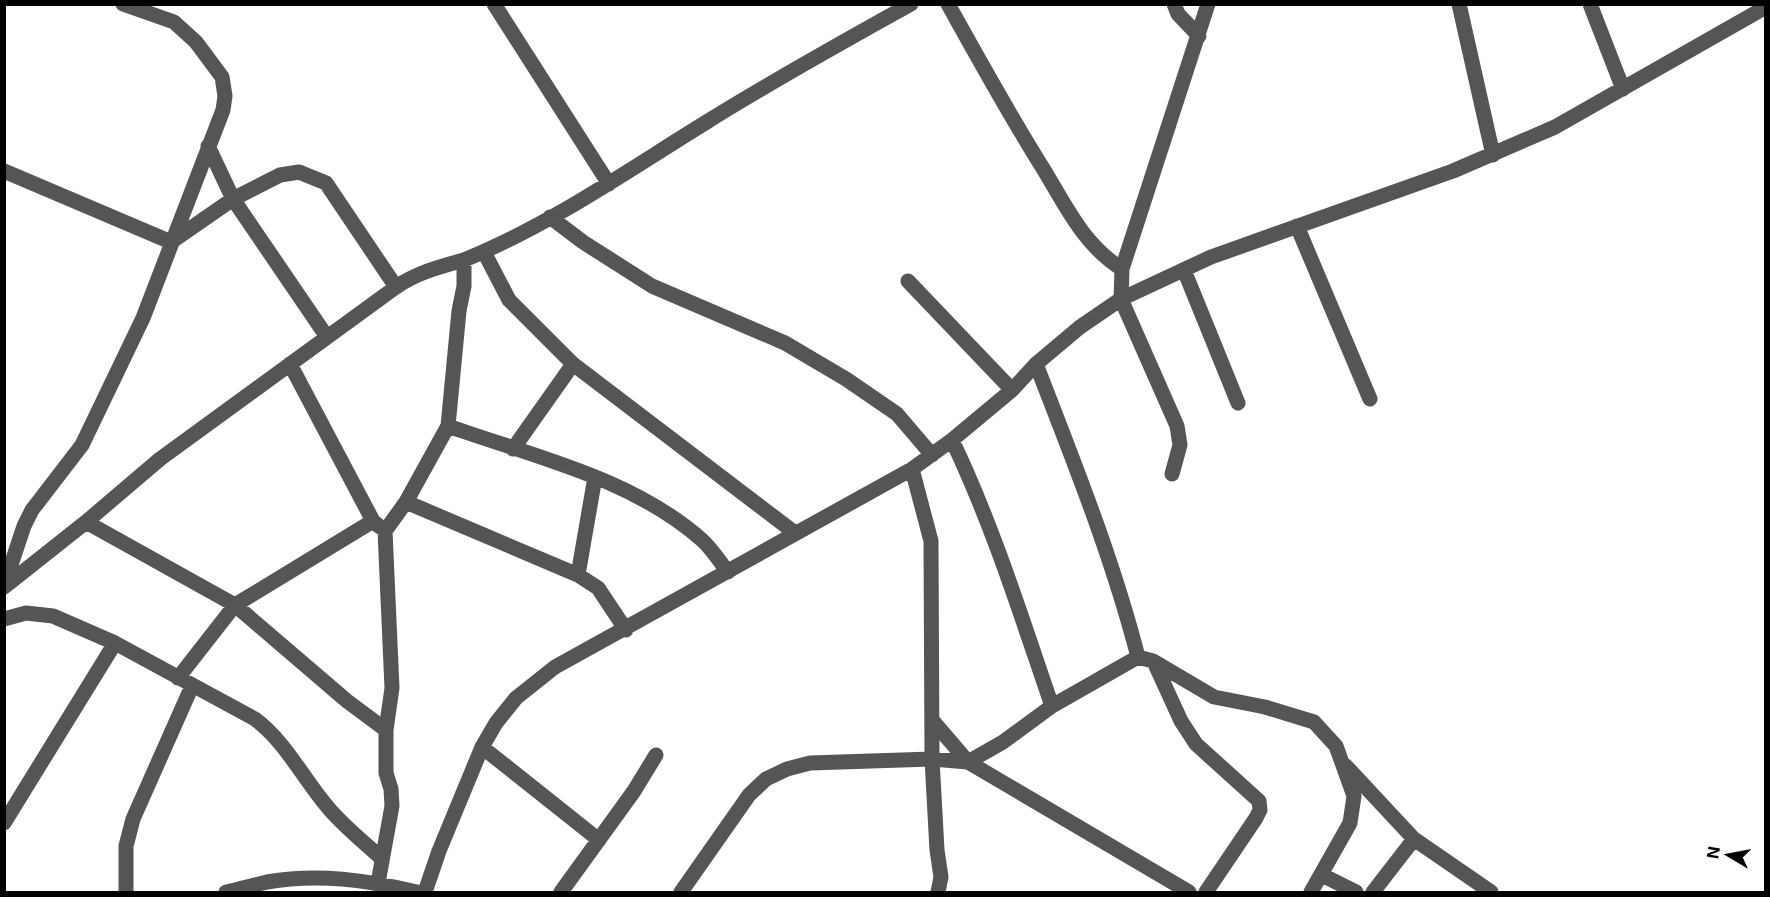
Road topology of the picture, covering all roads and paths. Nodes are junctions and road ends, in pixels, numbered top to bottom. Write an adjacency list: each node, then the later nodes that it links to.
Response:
1 (123, 4): 12 (street)
2 (494, 4): 15 (street)
3 (911, 4): 15 (street)
4 (948, 4): 22 (street)
5 (1174, 4): 10 (street)
6 (1208, 4): 10 (street)
7 (1458, 4): 13 (street)
8 (1590, 4): 11 (street)
9 (1760, 7): 11 (street)
10 (1199, 36): 22 (street)
11 (1623, 88): 13 (street)
12 (208, 146): 16 (street); 19 (street)
13 (1493, 156): 18 (street)
14 (4, 171): 19 (street)
15 (609, 184): 17 (street)
16 (233, 199): 19 (street); 25 (street); 27 (street)
17 (550, 217): 20 (street); 37 (street)
18 (1297, 226): 23 (street); 32 (street)
19 (171, 242): 48 (street)
20 (484, 252): 21 (street); 28 (street)
21 (464, 260): 25 (street); 34 (street)
22 (1122, 269): 26 (street)
23 (1184, 270): 26 (street); 33 (street)
24 (908, 281): 31 (street)
25 (396, 287): 27 (street)
26 (1121, 299): 29 (street); 39 (street)
27 (327, 337): 30 (street)
28 (573, 363): 36 (street); 45 (street)
29 (1036, 363): 31 (street); 53 (street)
30 (290, 364): 42 (street); 43 (street)
31 (1012, 390): 35 (street)
32 (1370, 399)
33 (1238, 403)
34 (448, 426): 36 (street); 41 (street)
35 (952, 440): 37 (street); 55 (street)
36 (513, 449): 40 (street)
37 (932, 455): 38 (street)
38 (912, 469): 45 (street); 56 (street)
39 (1172, 474)
40 (595, 477): 46 (street); 47 (street)
41 (406, 502): 44 (street); 47 (street)
42 (373, 521): 44 (street); 49 (street)
43 (86, 522): 48 (street); 49 (street)
44 (385, 531): 57 (street)
45 (795, 533): 46 (street)
46 (728, 572): 51 (street)
47 (578, 574): 51 (street)
48 (4, 587)
49 (235, 605): 54 (street); 57 (street)
50 (4, 619): 52 (street)
51 (626, 630): 58 (street)
52 (115, 644): 54 (street); 63 (street)
53 (1146, 659): 55 (street); 61 (street); 78 (street)
54 (185, 682): 66 (street); 70 (street)
55 (1052, 706): 62 (street)
56 (932, 720): 60 (street); 62 (street)
57 (386, 730): 66 (street)
58 (482, 747): 65 (street); 73 (street)
59 (656, 754): 65 (street)
60 (932, 759): 62 (street); 75 (street); 76 (street)
61 (1341, 761): 64 (street); 67 (street)
62 (968, 762): 77 (street)
63 (4, 823)
64 (1414, 839): 81 (street); 82 (street)
65 (599, 840): 74 (street)
66 (382, 859): 68 (street)
67 (1322, 875): 79 (street); 80 (street)
68 (378, 883): 69 (street); 72 (street)
69 (352, 886): 71 (street)
70 (126, 892)
71 (226, 892)
72 (417, 892)
73 (425, 892)
74 (561, 892)
75 (681, 892)
76 (938, 892)
77 (1190, 892)
78 (1206, 892)
79 (1311, 892)
80 (1356, 892)
81 (1373, 892)
82 (1491, 892)

